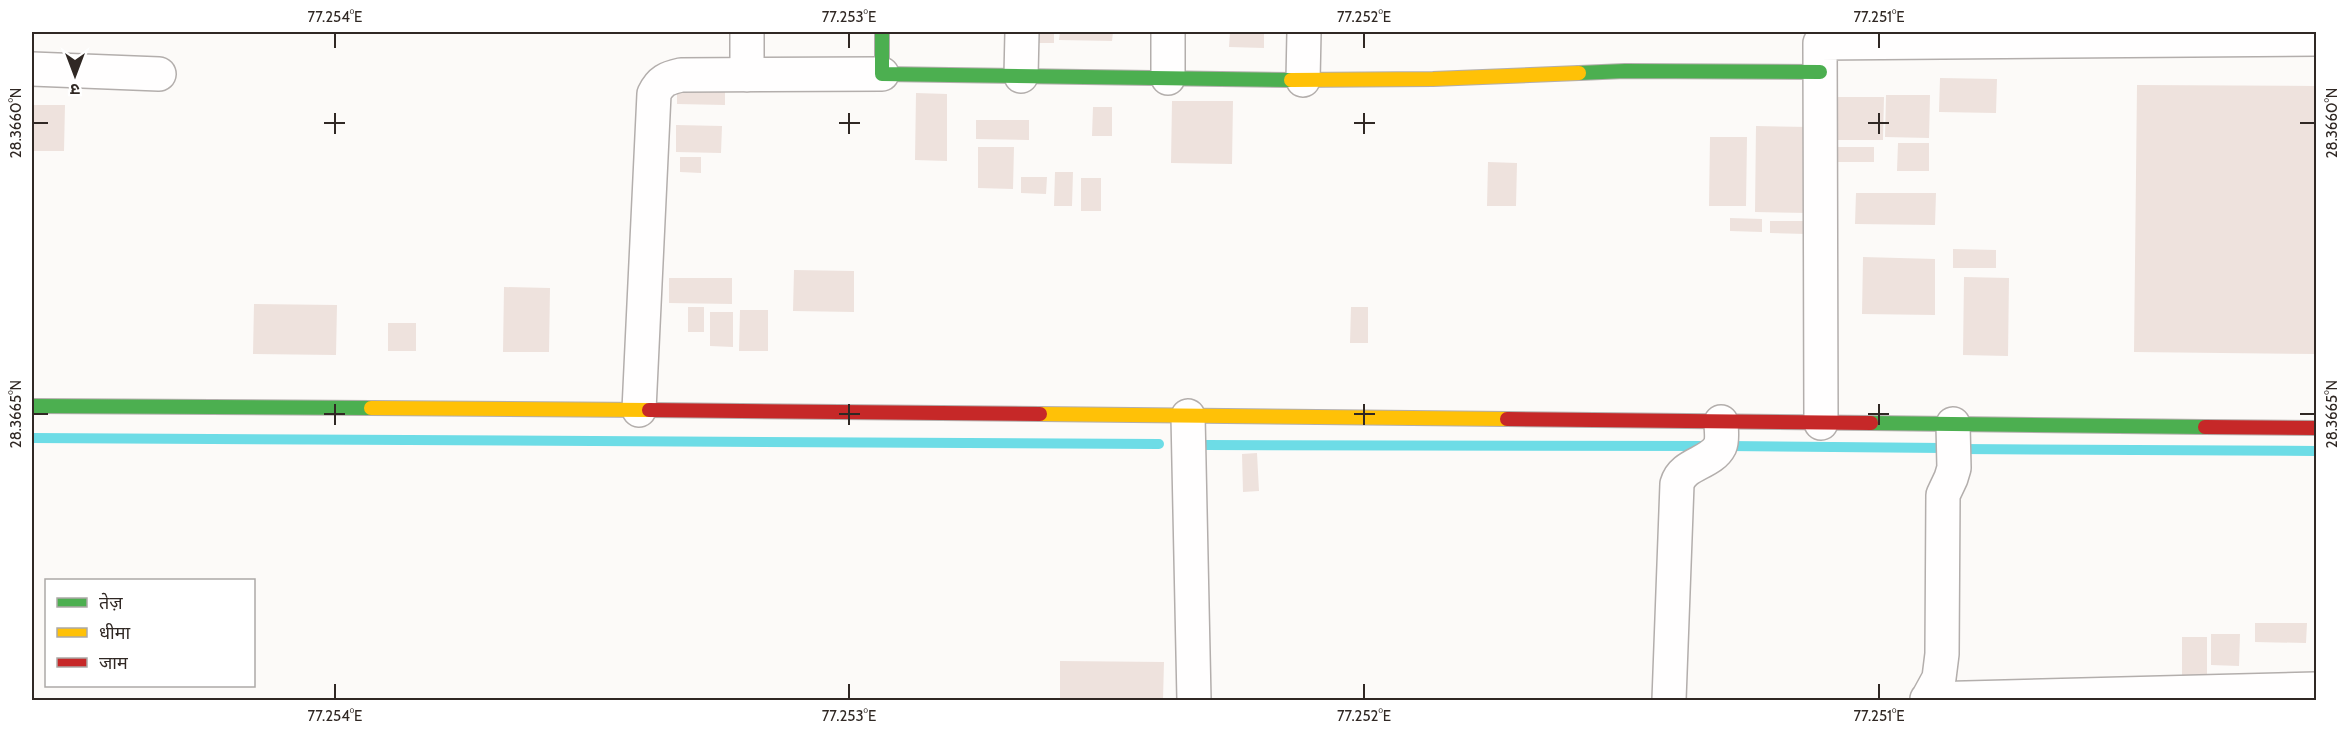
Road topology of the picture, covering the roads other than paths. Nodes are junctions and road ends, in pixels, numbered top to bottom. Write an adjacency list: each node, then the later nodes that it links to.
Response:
1 (747, 32): 11 (street)
2 (882, 32): 10 (street)
3 (1022, 32): 12 (street)
4 (1168, 32): 13 (street)
5 (1304, 32): 14 (street)
6 (2316, 39): 7 (street)
7 (1820, 49): 14 (street); 19 (street)
8 (32, 69): 9 (street)
9 (159, 74)
10 (882, 74): 11 (street); 12 (street)
11 (747, 75): 16 (street)
12 (1021, 76): 13 (street)
13 (1168, 78): 14 (street)
14 (1303, 80)
15 (32, 406): 16 (street)
16 (639, 410): 17 (street)
17 (1188, 416): 18 (street); 23 (street)
18 (1721, 422): 19 (street); 24 (street)
19 (1821, 423): 20 (street)
20 (1953, 424): 21 (street); 25 (street)
21 (2316, 428)
22 (2316, 689): 25 (street)
23 (1194, 700)
24 (1669, 700)
25 (1927, 700)

